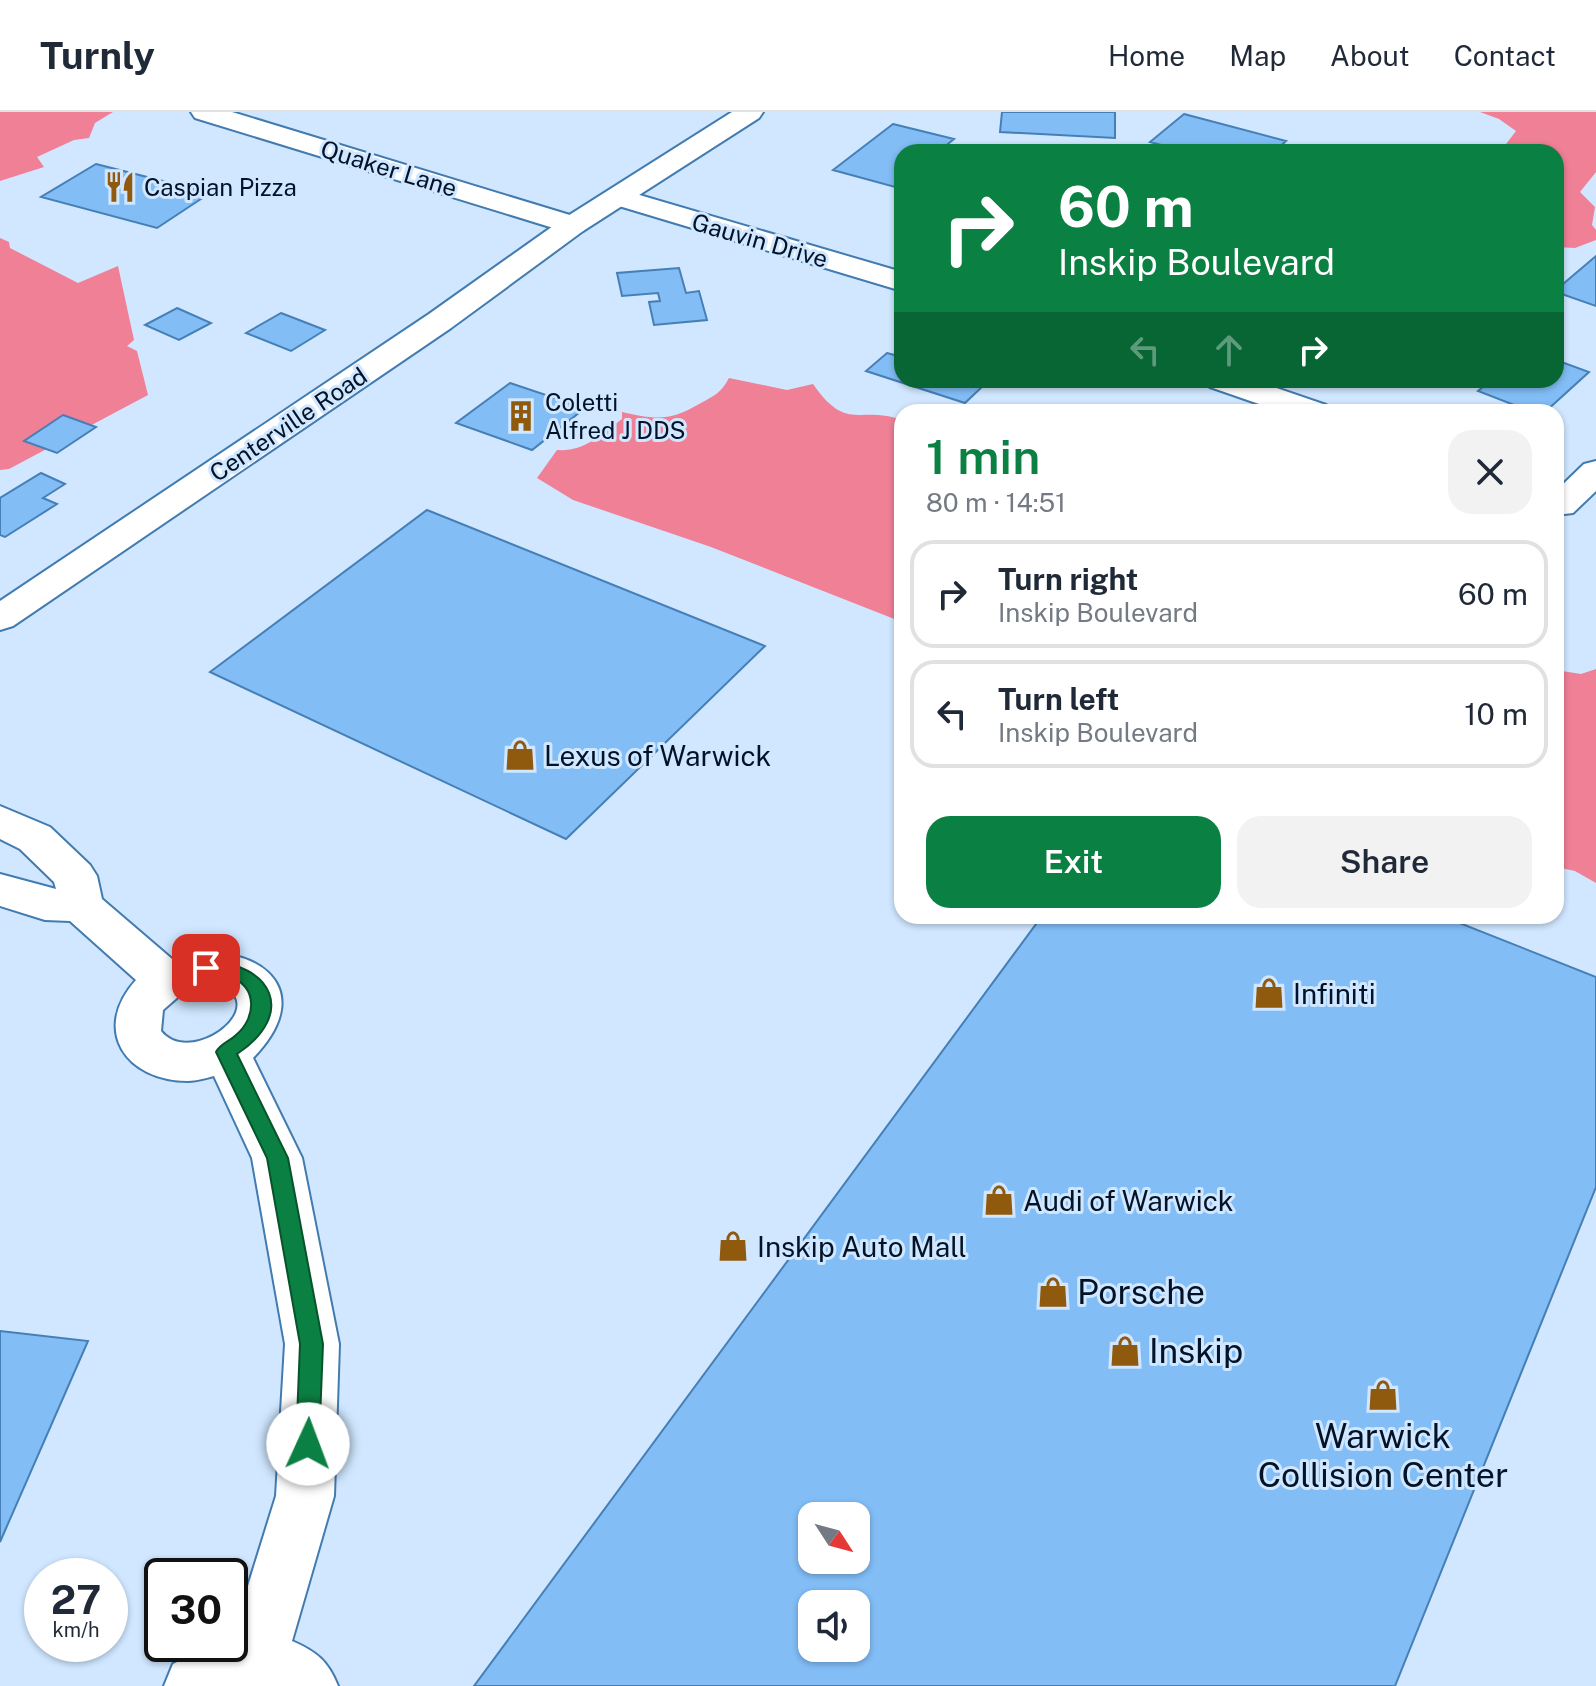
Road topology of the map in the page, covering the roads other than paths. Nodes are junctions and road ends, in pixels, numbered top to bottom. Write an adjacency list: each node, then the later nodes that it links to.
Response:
1 (204, 112): 4 (street, Quaker Lane)
2 (750, 112): 3 (street, Centerville Road)
3 (619, 197): 4 (street, Centerville Road); 5 (street, Gauvin Drive)
4 (573, 225): 12 (street, Centerville Road)
5 (894, 280)
6 (1244, 388): 7 (street)
7 (1291, 404)
8 (1596, 471): 9 (street)
9 (1564, 500)
10 (1564, 507): 11 (street)
11 (1596, 521)
12 (0, 618)
13 (0, 821): 15 (street)
14 (0, 890): 15 (street)
15 (81, 906): 16 (street)
16 (166, 980): 17 (street); 17 (street)
17 (226, 1052): 18 (street)
18 (281, 1675): 19 (street)
19 (195, 1686)

